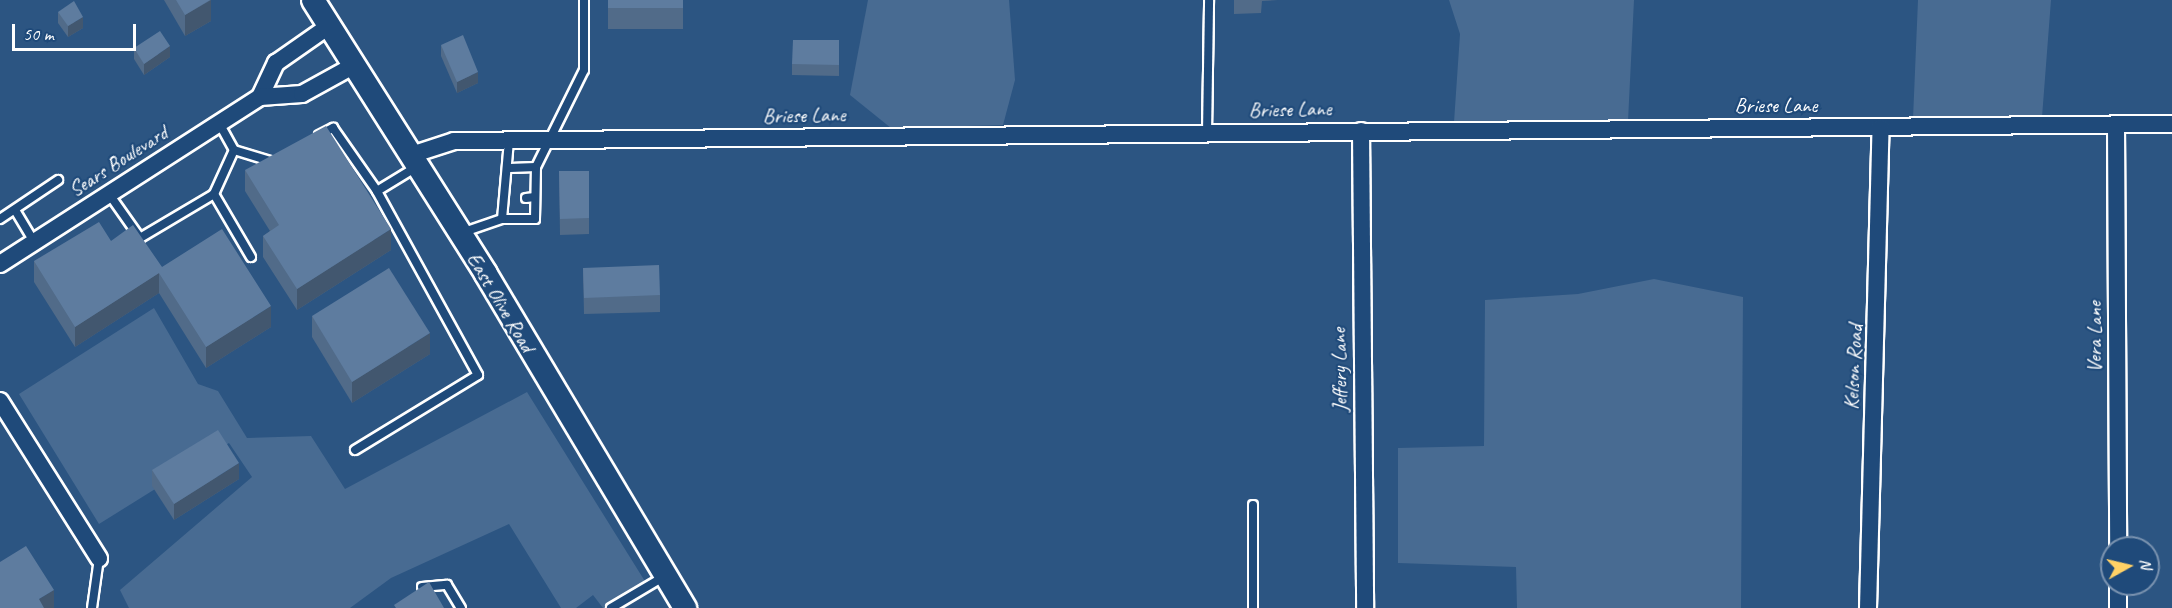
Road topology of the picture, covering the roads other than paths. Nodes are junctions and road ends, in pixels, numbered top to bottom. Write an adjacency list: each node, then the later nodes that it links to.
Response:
1 (313, 0): 4 (street, East Olive Road)
2 (584, 0): 13 (lane)
3 (1209, 0): 12 (lane)
4 (329, 26): 5 (street, East Olive Road); 6 (street)
5 (353, 66): 6 (street, Sears Boulevard); 18 (street, East Olive Road)
6 (260, 97): 7 (street, Sears Boulevard)
7 (219, 123): 16 (lane); 23 (street, Sears Boulevard)
8 (2172, 124): 9 (street, Briese Lane)
9 (2116, 125): 10 (street, Briese Lane); 35 (street, Vera Lane)
10 (1881, 127): 11 (street, Briese Lane); 45 (street, Kelson Road)
11 (1361, 131): 12 (street, Briese Lane); 44 (street, Jeffery Lane)
12 (1207, 133): 13 (street, Briese Lane)
13 (546, 140): 14 (street, Briese Lane); 19 (lane)
14 (508, 141): 18 (street, Briese Lane); 20 (lane)
15 (306, 143): 22 (lane)
16 (234, 150): 17 (lane); 24 (lane)
17 (278, 157)
18 (414, 161): 22 (lane); 28 (street, East Olive Road)
19 (536, 167): 20 (lane); 27 (lane)
20 (510, 168): 27 (lane)
21 (58, 180): 25 (lane)
22 (377, 191): 33 (lane)
23 (109, 194): 24 (lane); 29 (street, Sears Boulevard)
24 (214, 194): 30 (lane)
25 (15, 210): 26 (lane); 29 (lane)
26 (0, 219)
27 (502, 219): 28 (lane)
28 (460, 233): 37 (street, East Olive Road)
29 (34, 242): 31 (street, Sears Boulevard)
30 (250, 257)
31 (0, 264)
32 (0, 400): 36 (street)
33 (355, 450)
34 (1253, 505): 43 (lane)
35 (2118, 536)
36 (99, 558): 39 (lane)
37 (665, 576): 41 (lane); 42 (street, East Olive Road)
38 (409, 597): 40 (lane)
39 (92, 608)
40 (461, 608)
41 (611, 608)
42 (685, 608)
43 (1253, 608)
44 (1365, 608)
45 (1868, 608)

